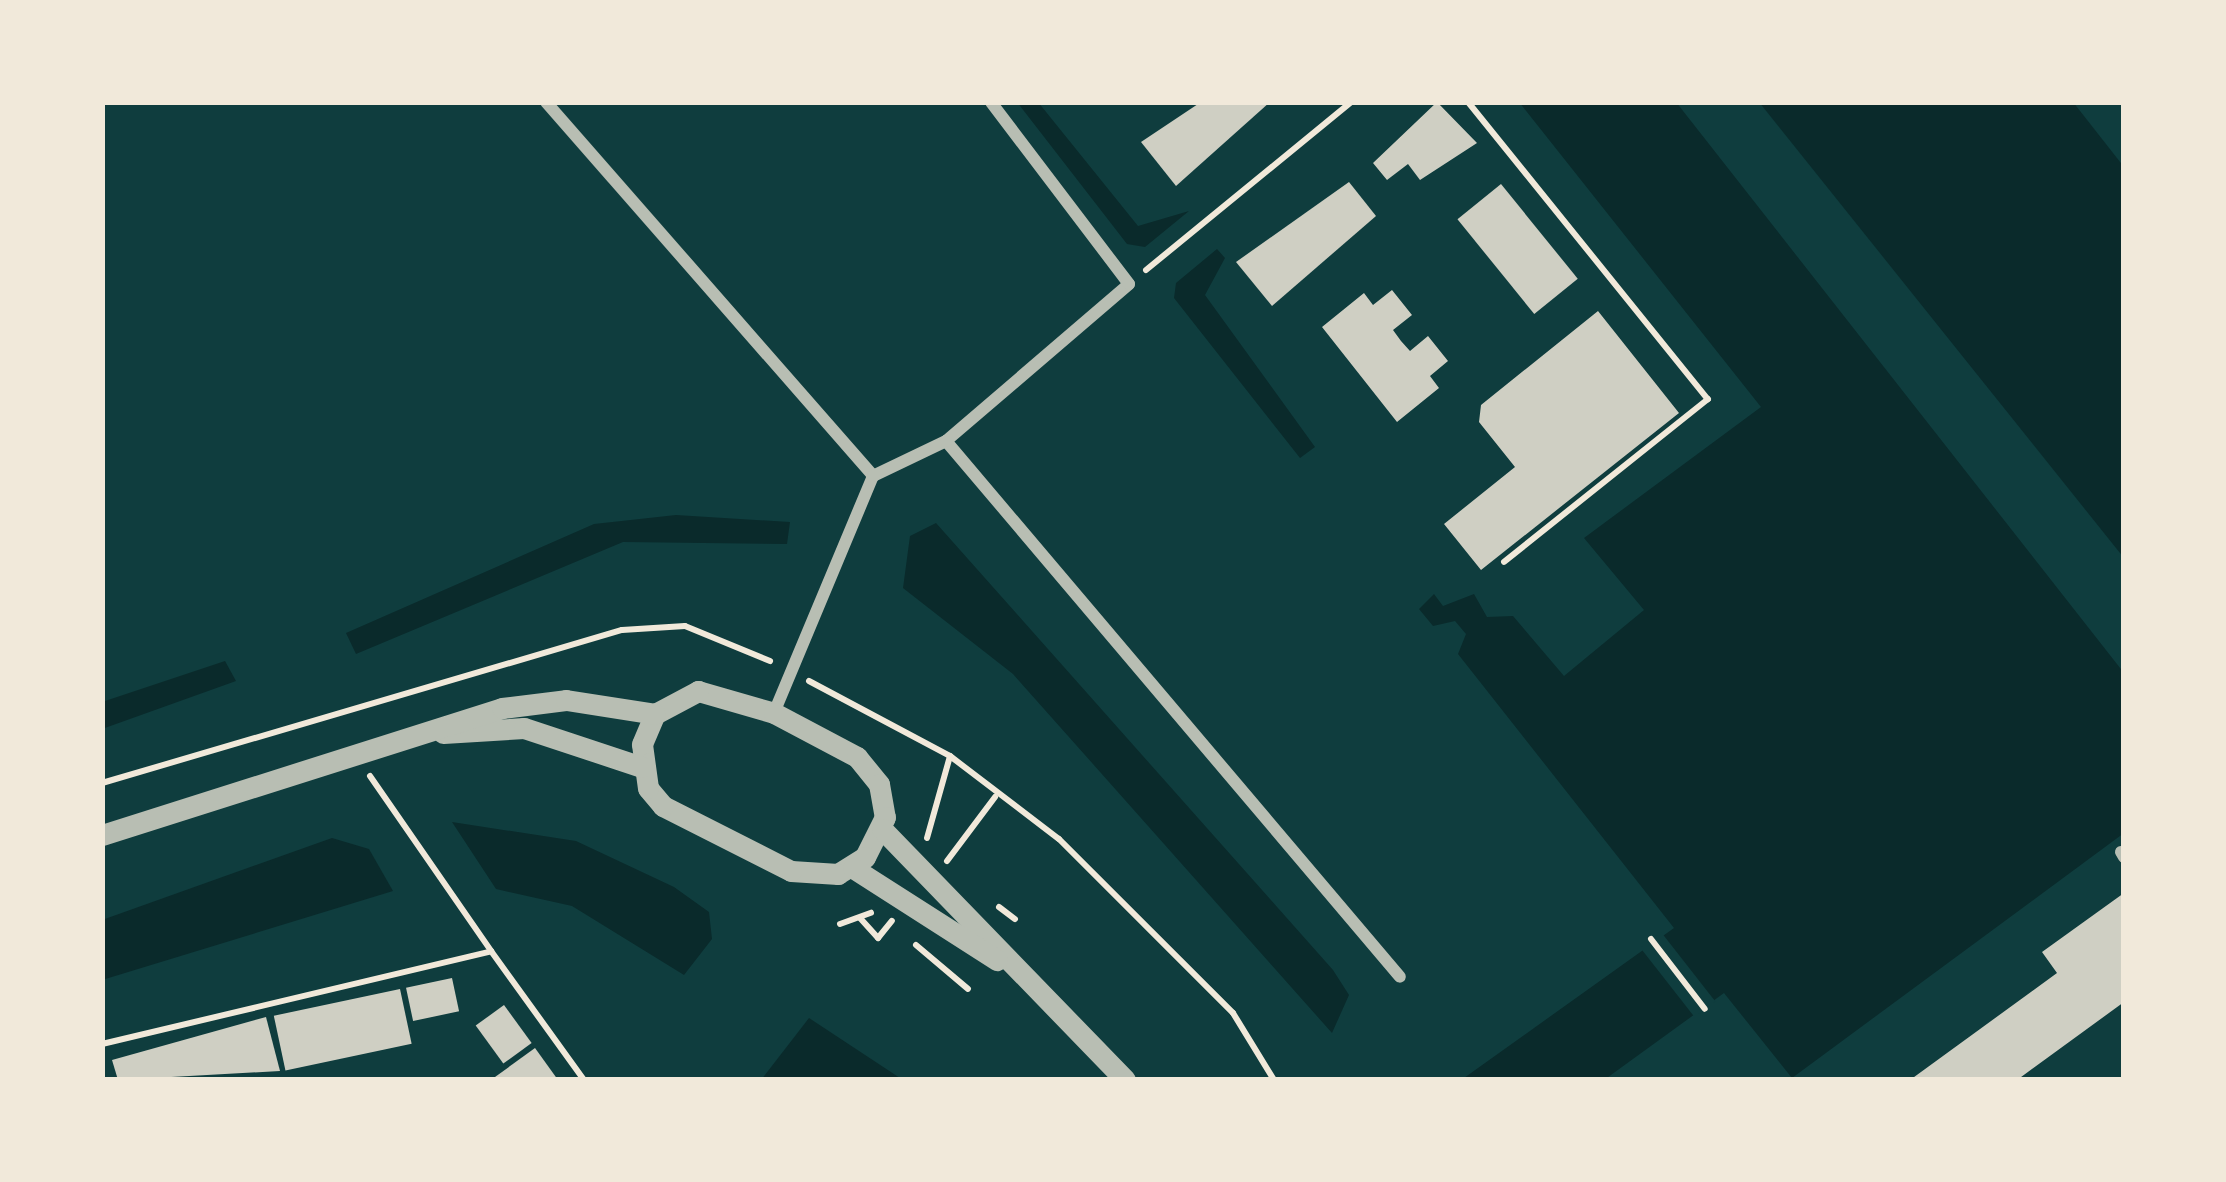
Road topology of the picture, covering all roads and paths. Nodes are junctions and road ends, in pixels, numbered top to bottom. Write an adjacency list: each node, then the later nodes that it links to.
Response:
1 (546, 102): 7 (street)
2 (992, 102): 5 (street)
3 (1351, 102): 5 (path)
4 (1468, 102): 8 (path)
5 (1129, 284): 6 (street)
6 (946, 441): 7 (street); 29 (street)
7 (873, 476): 10 (street)
8 (1504, 562)
9 (756, 654): 11 (path)
10 (796, 674): 12 (street); 35 (path)
11 (327, 710): 15 (path); 17 (path)
12 (774, 712): 13 (street); 19 (street)
13 (655, 714): 14 (street); 16 (street)
14 (436, 733): 15 (street); 16 (street)
15 (356, 757): 20 (street); 27 (path)
16 (642, 767): 22 (street)
17 (102, 783)
18 (995, 797): 21 (path)
19 (882, 829): 22 (street); 28 (street)
20 (102, 835)
21 (945, 863)
22 (853, 868): 28 (street)
23 (840, 924): 25 (path)
24 (904, 934): 30 (path)
25 (878, 938)
26 (1651, 940): 31 (path)
27 (490, 951): 32 (path); 33 (path)
28 (1008, 966): 34 (street)
29 (1400, 977)
30 (968, 989)
31 (1705, 1009)
32 (102, 1044)
33 (584, 1080)
34 (1125, 1080)
35 (1274, 1080)

